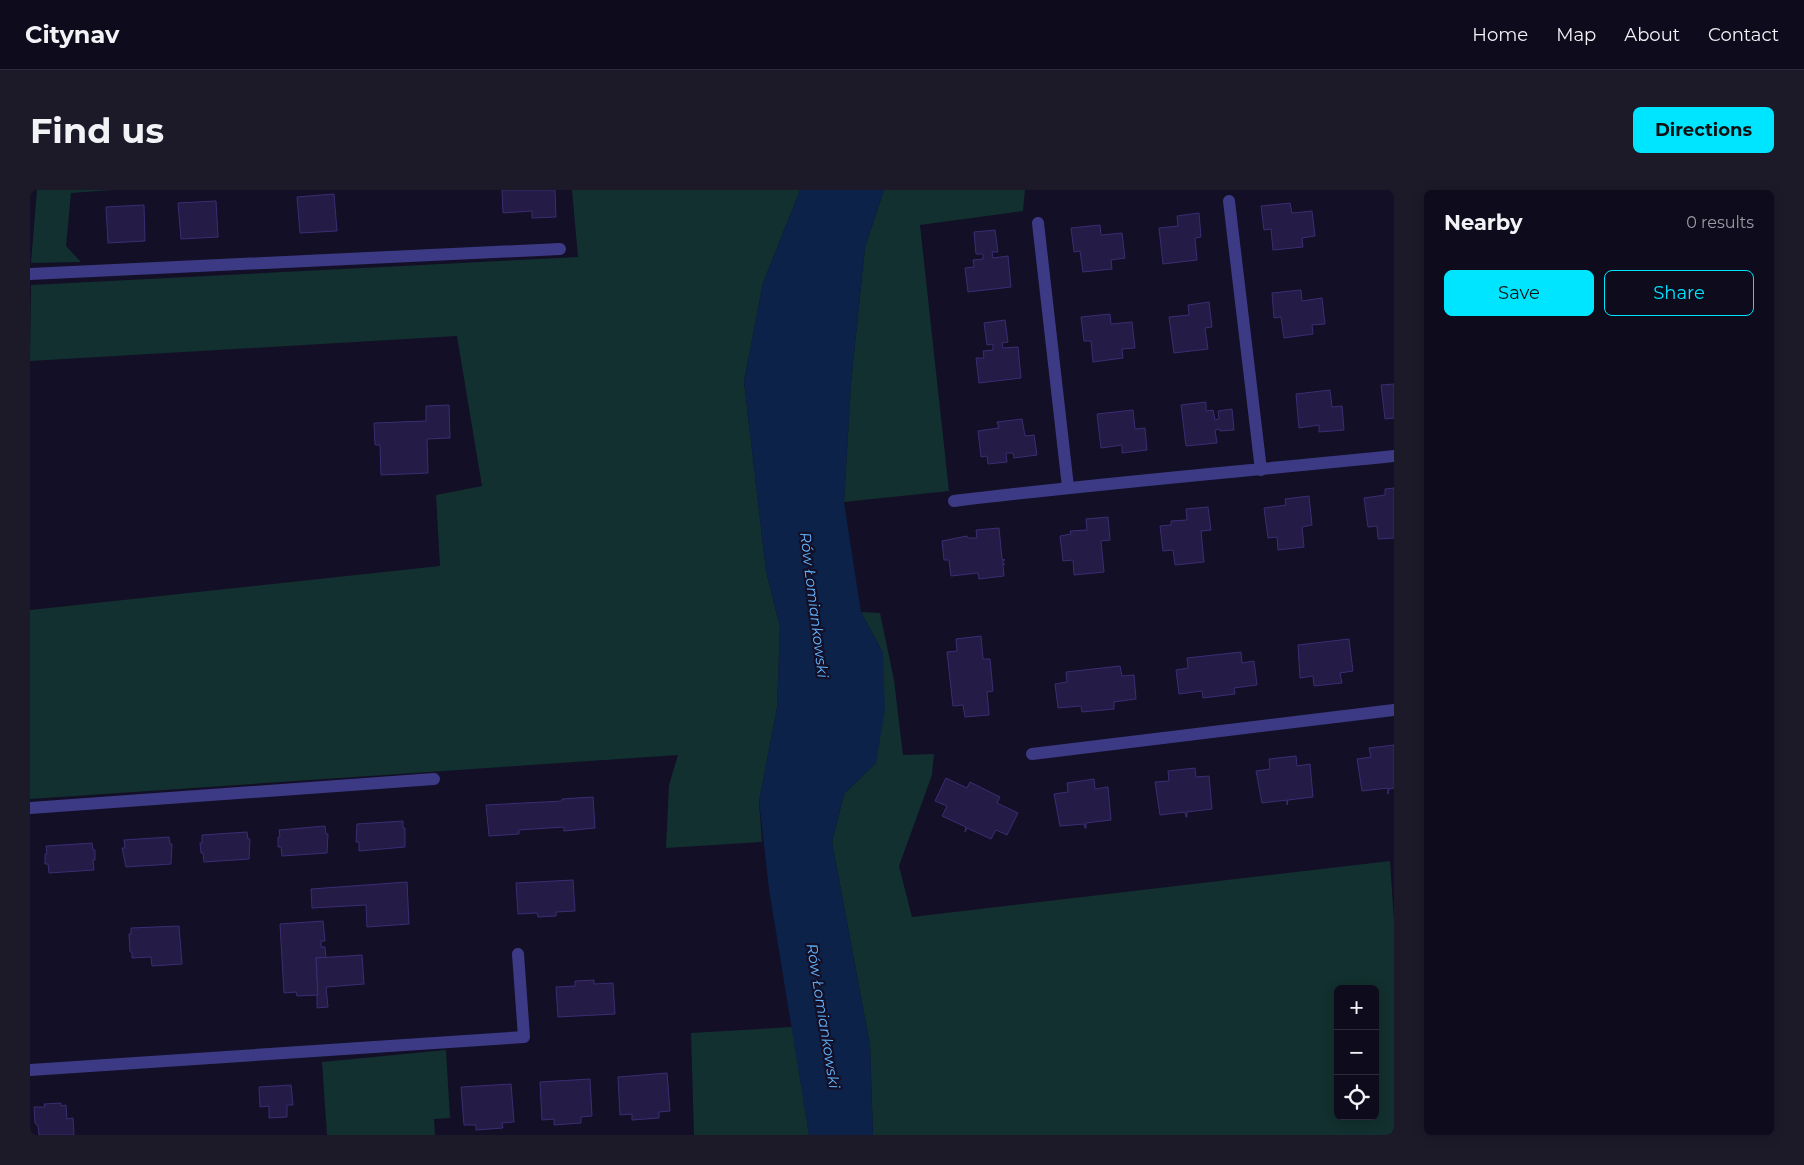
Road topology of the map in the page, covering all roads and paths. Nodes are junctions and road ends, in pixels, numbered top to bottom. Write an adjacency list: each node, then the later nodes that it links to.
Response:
1 (1229, 201): 6 (lane)
2 (1038, 223): 7 (lane)
3 (560, 249): 4 (lane)
4 (30, 274)
5 (1394, 456): 6 (lane)
6 (1261, 470): 7 (lane)
7 (1068, 487): 8 (lane)
8 (954, 501)
9 (1394, 710): 10 (lane)
10 (1032, 754)
11 (434, 779): 12 (lane)
12 (30, 808)
13 (518, 954): 14 (lane)
14 (30, 1070)

